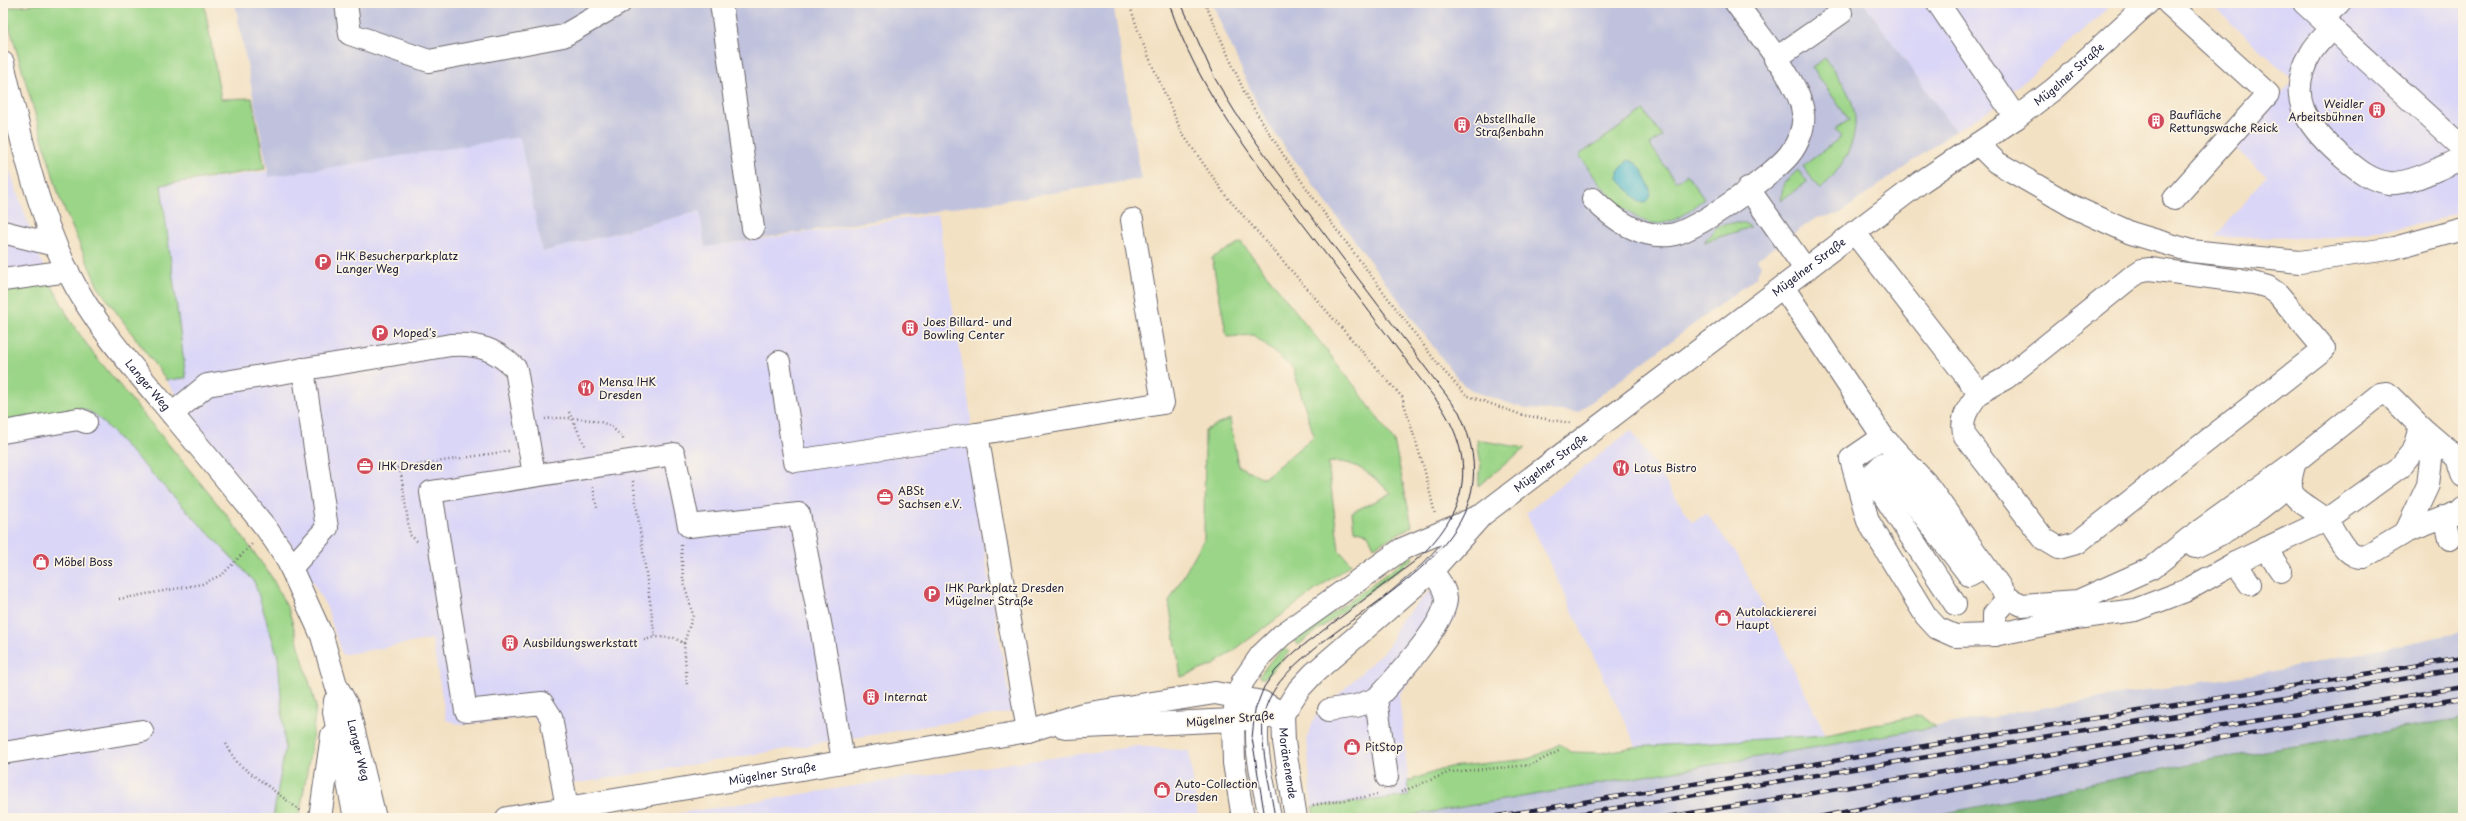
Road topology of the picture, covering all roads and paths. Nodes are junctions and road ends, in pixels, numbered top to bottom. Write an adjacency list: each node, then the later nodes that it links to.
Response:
1 (346, 3): 2 (main road)
2 (620, 3)
3 (721, 3): 25 (main road)
4 (1129, 3): 62 (path)
5 (1205, 3): 45 (path)
6 (1736, 3): 14 (main road)
7 (1938, 3): 17 (main road)
8 (2168, 3): 23 (main road)
9 (2304, 3): 13 (main road)
10 (2339, 3): 13 (main road)
11 (2141, 10): 17 (main road, Mügelner Straße)
12 (1841, 13): 14 (main road)
13 (2327, 24): 19 (main road); 20 (main road)
14 (1775, 59): 21 (main road)
15 (3, 63): 16 (main road, Langer Weg)
16 (7, 101): 29 (main road, Langer Weg)
17 (2016, 118): 18 (main road, Mügelner Straße)
18 (1978, 144): 26 (main road); 28 (main road, Mügelner Straße)
19 (2463, 148)
20 (2463, 158)
21 (1748, 188): 22 (main road); 30 (main road)
22 (1593, 199)
23 (2174, 199)
24 (1132, 220): 44 (main road)
25 (753, 228)
26 (2463, 229)
27 (3, 232): 29 (main road)
28 (1854, 232): 30 (main road, Mügelner Straße); 36 (main road)
29 (55, 245): 31 (main road, Langer Weg)
30 (1806, 270): 33 (main road, Mügelner Straße)
31 (68, 271): 32 (main road); 38 (main road, Langer Weg)
32 (3, 280)
33 (1784, 287): 45 (main road, Mügelner Straße); 46 (main road)
34 (779, 362): 44 (main road)
35 (303, 369): 38 (main road); 41 (main road); 68 (main road)
36 (1979, 393): 36 (main road)
37 (569, 412): 39 (path)
38 (172, 414): 61 (main road, Langer Weg)
39 (571, 419): 41 (path); 49 (path); 51 (path)
40 (86, 422): 43 (main road)
41 (525, 422): 48 (main road)
42 (2423, 430): 47 (main road); 50 (main road); 59 (main road); 63 (main road)
43 (3, 432)
44 (976, 434): 92 (main road)
45 (1589, 434): 58 (main road, Mügelner Straße)
46 (1883, 437): 55 (main road); 67 (main road)
47 (2454, 446): 54 (main road)
48 (530, 448): 52 (path); 53 (main road)
49 (630, 460): 51 (main road); 60 (main road); 80 (path)
50 (2295, 462): 56 (main road); 69 (main road)
51 (590, 466): 53 (main road)
52 (389, 469)
53 (534, 475): 99 (main road)
54 (2463, 476)
55 (1865, 482): 67 (main road); 76 (main road); 79 (main road)
56 (2290, 484): 59 (main road); 69 (main road)
57 (2454, 513): 63 (main road); 64 (main road)
58 (1482, 515): 62 (main road, Mügelner Straße); 71 (main road, Mügelner Straße)
59 (2326, 520): 63 (main road); 65 (main road)
60 (689, 526): 82 (path); 97 (main road)
61 (266, 528): 68 (main road, Langer Weg); 74 (path)
62 (1439, 532): 85 (main road, Mügelner Straße)
63 (2406, 532)
64 (2450, 539)
65 (2265, 548): 66 (main road); 70 (main road)
66 (2235, 563): 73 (main road); 77 (main road)
67 (1984, 567): 75 (main road)
68 (291, 568): 83 (main road, Langer Weg)
69 (2152, 568): 72 (main road)
70 (2281, 571)
71 (1432, 572): 86 (main road); 90 (main road, Mügelner Straße)
72 (2123, 581): 75 (main road); 77 (main road)
73 (2250, 584)
74 (119, 599)
75 (2015, 602): 78 (main road); 79 (main road)
76 (1955, 604)
77 (2113, 613): 78 (main road)
78 (2024, 629): 79 (main road)
79 (1994, 635)
80 (655, 637): 81 (path); 82 (path)
81 (644, 640)
82 (684, 643): 84 (path)
83 (336, 685): 89 (main road, Langer Weg); 103 (main road, Langer Weg)
84 (687, 686)
85 (1237, 696): 87 (main road, Moränenende); 91 (main road); 92 (main road, Mügelner Straße)
86 (1376, 699): 88 (main road); 98 (main road)
87 (1260, 710): 90 (main road, Moränenende); 91 (main road, Mügelner Straße); 106 (main road)
88 (1329, 710)
89 (334, 712): 101 (main road); 102 (main road, Langer Weg)
90 (1283, 714): 100 (main road, Moränenende)
91 (1233, 720): 92 (main road, Mügelner Straße); 105 (main road)
92 (1033, 730): 97 (main road, Mügelner Straße)
93 (142, 731): 96 (main road)
94 (226, 744): 101 (path)
95 (1560, 750): 98 (path)
96 (3, 753)
97 (843, 761): 99 (main road, Mügelner Straße)
98 (1387, 785): 100 (path)
99 (567, 808): 104 (main road, Mügelner Straße)
100 (1302, 812)
101 (312, 815)
102 (355, 818)
103 (375, 818)
104 (507, 818)
105 (1242, 818)
106 (1270, 818)

